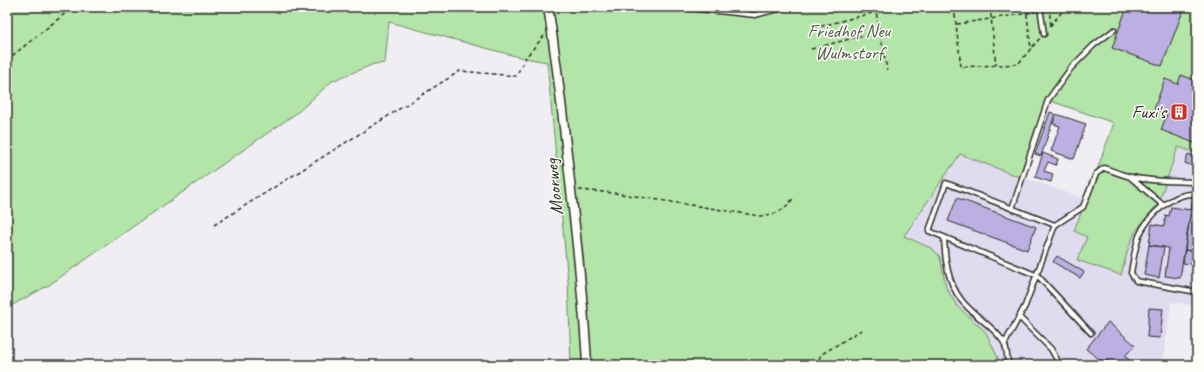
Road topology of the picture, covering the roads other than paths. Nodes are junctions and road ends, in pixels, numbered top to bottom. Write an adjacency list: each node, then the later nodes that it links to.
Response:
1 (548, 7): 19 (street, Moorweg)
2 (680, 7): 3 (lane)
3 (786, 7)
4 (1040, 9): 6 (lane)
5 (1114, 30): 11 (lane)
6 (1044, 34)
7 (1130, 177): 8 (lane); 10 (lane); 12 (lane)
8 (1197, 182)
9 (1197, 194): 10 (lane)
10 (1163, 205): 15 (lane)
11 (1012, 209): 12 (lane); 13 (lane)
12 (1055, 225): 14 (lane)
13 (944, 237): 14 (lane); 18 (lane)
14 (1038, 276): 16 (lane); 17 (lane)
15 (1197, 292)
16 (1019, 317): 18 (lane); 21 (lane)
17 (1091, 333)
18 (1005, 343): 20 (lane)
19 (587, 365)
20 (1009, 365)
21 (1060, 365)

